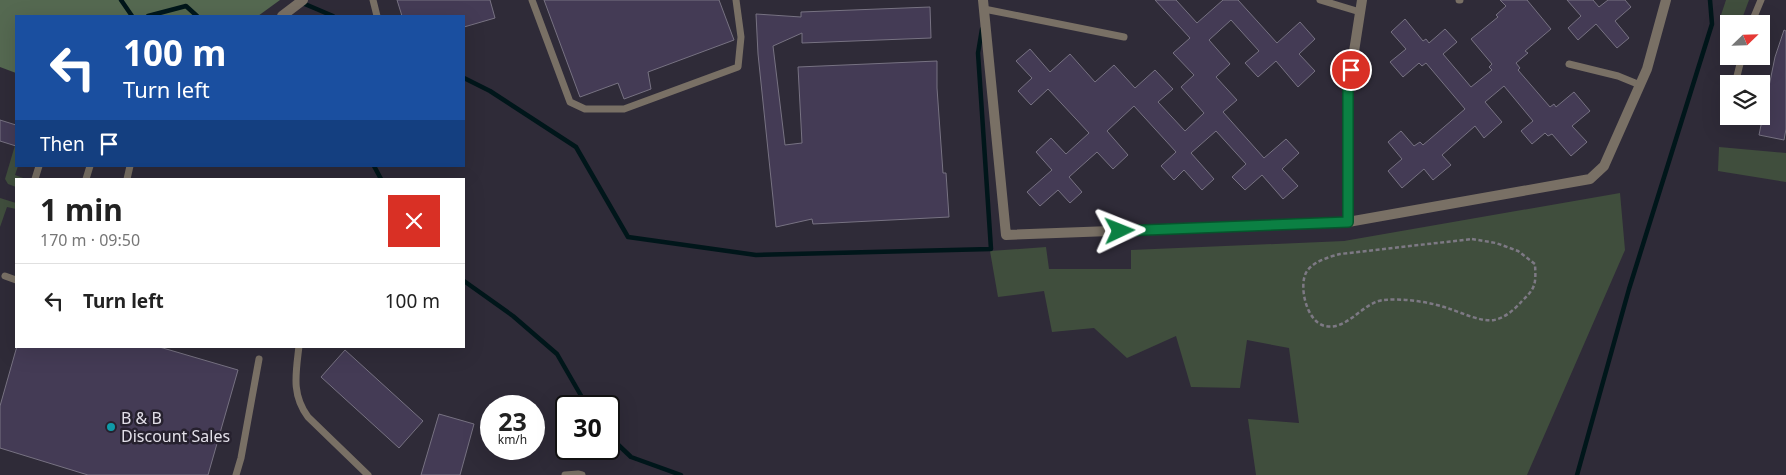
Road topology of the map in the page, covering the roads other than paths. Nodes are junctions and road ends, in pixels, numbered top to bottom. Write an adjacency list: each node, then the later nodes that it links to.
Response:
1 (303, 0): 11 (street)
2 (373, 0): 12 (lane)
3 (532, 0): 4 (lane)
4 (736, 0)
5 (1320, 0): 10 (lane)
6 (1362, 0): 10 (street)
7 (1666, 0): 16 (street)
8 (1761, 0): 13 (lane)
9 (984, 5): 14 (lane); 17 (street)
10 (1360, 12): 17 (street)
11 (283, 15)
12 (377, 15)
13 (1755, 15)
14 (1124, 37)
15 (1569, 64): 16 (lane)
16 (1640, 85): 17 (street)
17 (1348, 222)
18 (4, 276): 19 (lane)
19 (15, 280)
20 (298, 348): 23 (lane)
21 (259, 359): 22 (lane)
22 (236, 475)
23 (368, 475)
24 (565, 475): 25 (lane)
25 (582, 475)

